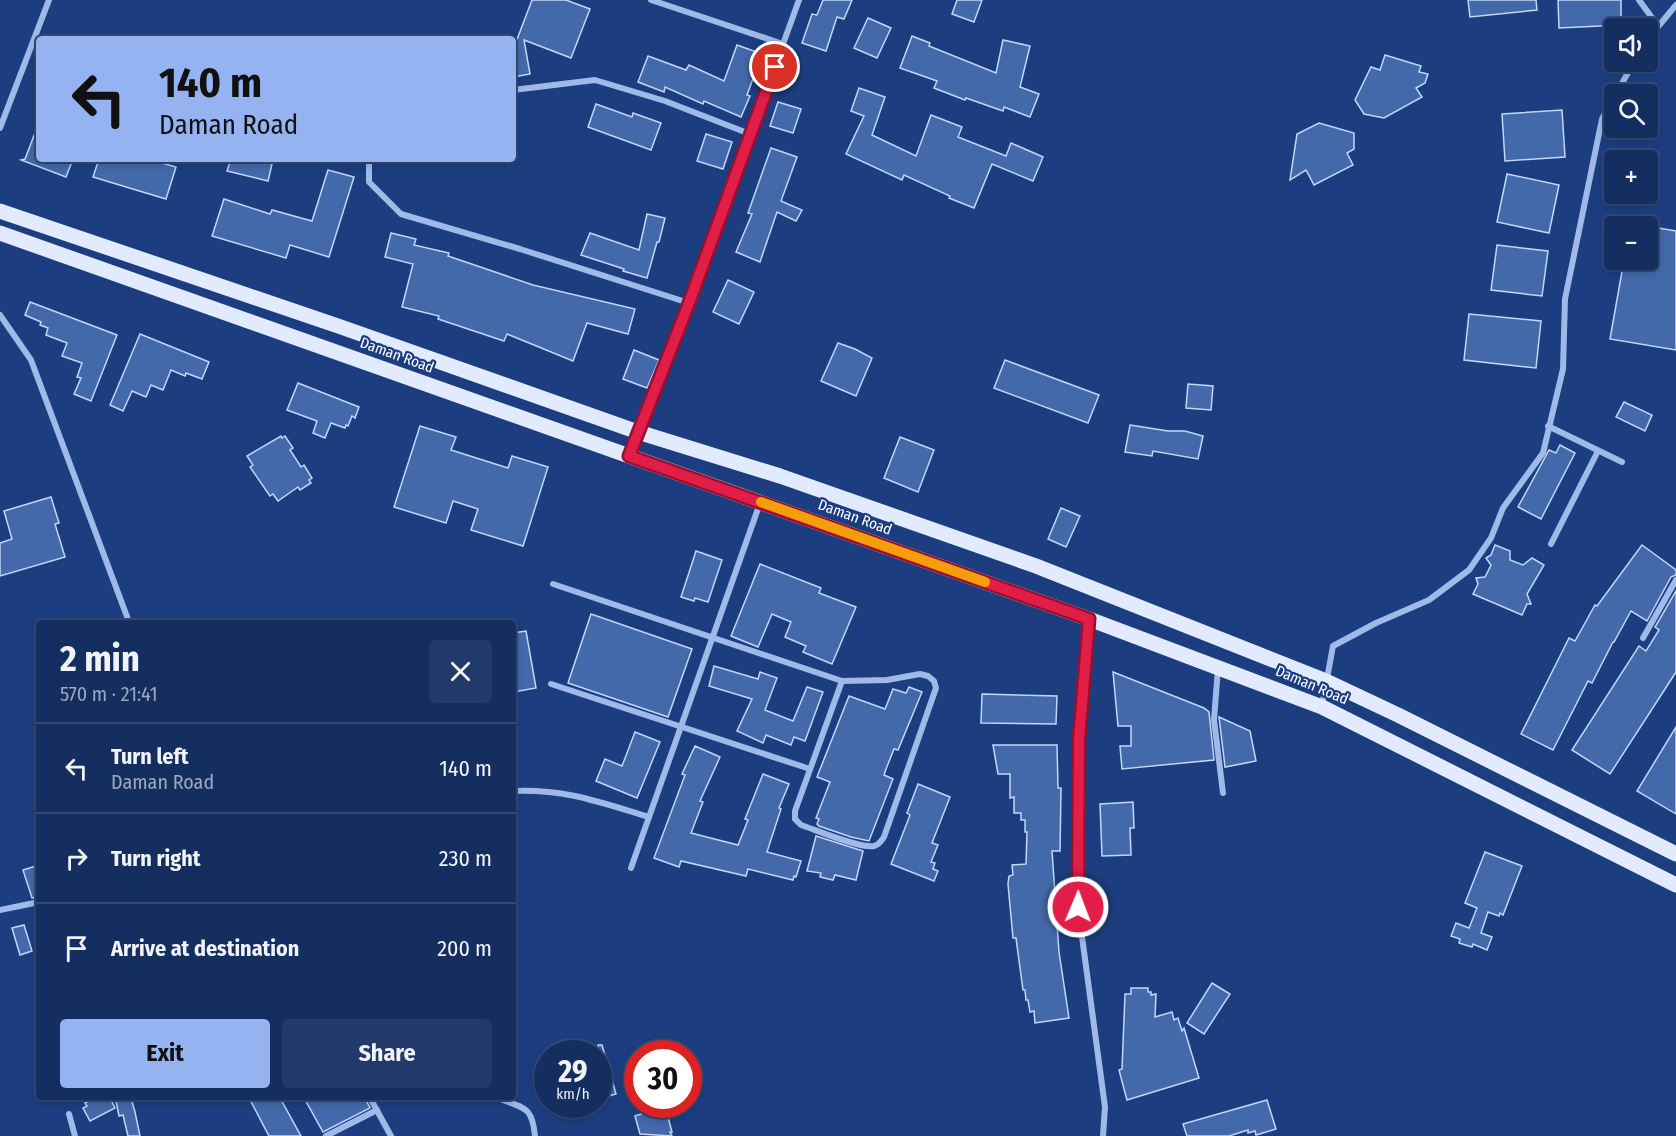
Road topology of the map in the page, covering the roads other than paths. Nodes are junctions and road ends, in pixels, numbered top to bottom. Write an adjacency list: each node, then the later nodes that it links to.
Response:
1 (49, 0): 11 (street)
2 (651, 0): 8 (street)
3 (799, 0): 8 (street)
4 (1639, 0): 6 (street)
5 (1676, 5): 7 (street)
6 (1652, 18)
7 (1658, 26)
8 (783, 44): 12 (street)
9 (516, 90): 12 (street)
10 (1604, 115): 18 (street)
11 (0, 128)
12 (750, 134): 16 (street)
13 (369, 162): 16 (street)
14 (0, 211): 19 (main road)
15 (0, 233): 21 (main road, Daman Road)
16 (689, 303): 19 (street)
17 (0, 315): 28 (street)
18 (1548, 426): 20 (street); 33 (street)
19 (638, 432): 21 (street); 33 (main road)
20 (1598, 451): 22 (street); 24 (street)
21 (629, 456): 23 (main road, Daman Road)
22 (1622, 462)
23 (760, 502): 27 (main road, Daman Road); 29 (street)
24 (1551, 544)
25 (1676, 580): 30 (street)
26 (553, 584): 29 (street)
27 (1089, 619): 31 (main road, Daman Road); 54 (street)
28 (128, 620)
29 (712, 638): 32 (street); 36 (street)
30 (1643, 638)
31 (1218, 668): 35 (main road, Daman Road); 39 (street)
32 (842, 681): 37 (street); 37 (street)
33 (1326, 681): 35 (street); 41 (main road)
34 (550, 684): 36 (street)
35 (1322, 707): 43 (main road, Daman Road)
36 (681, 727): 37 (street); 40 (street)
37 (810, 769)
38 (516, 791): 40 (street)
39 (1223, 793)
40 (649, 817): 42 (street)
41 (1676, 855)
42 (630, 868)
43 (1676, 885)
44 (36, 903): 45 (street)
45 (0, 910)
46 (371, 1100): 48 (street)
47 (503, 1100): 53 (street)
48 (377, 1110): 51 (street); 52 (street)
49 (69, 1114): 50 (street)
50 (75, 1136)
51 (326, 1136)
52 (391, 1136)
53 (535, 1136)
54 (1103, 1136)

